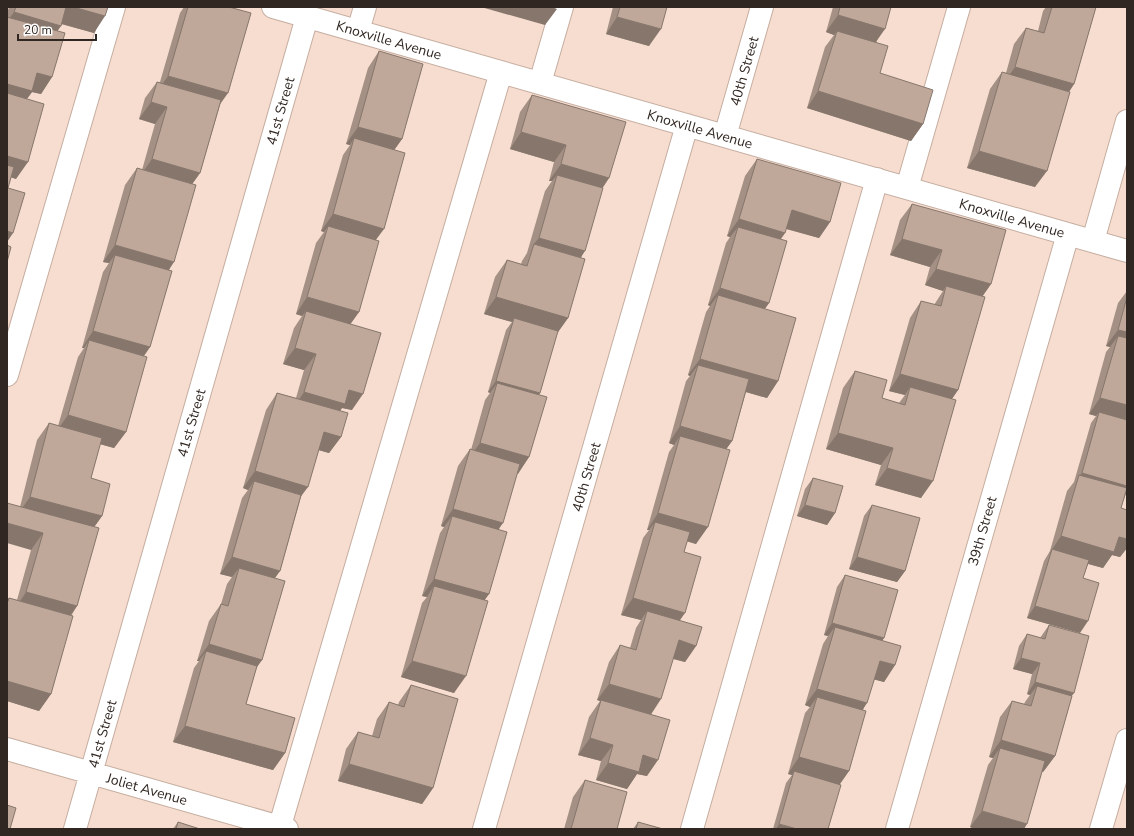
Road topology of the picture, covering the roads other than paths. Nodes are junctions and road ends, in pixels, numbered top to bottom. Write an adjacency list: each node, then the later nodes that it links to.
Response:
1 (114, 7): 19 (street)
2 (273, 7): 7 (street, Knoxville Avenue)
3 (365, 7): 8 (street)
4 (562, 7): 10 (street)
5 (762, 7): 13 (street, 40th Street)
6 (959, 7): 15 (street)
7 (307, 17): 8 (street, Knoxville Avenue); 22 (street, 41st Street)
8 (358, 31): 9 (street, Knoxville Avenue)
9 (501, 72): 10 (street, Knoxville Avenue); 23 (street)
10 (540, 83): 12 (street, Knoxville Avenue)
11 (1127, 121): 17 (street)
12 (687, 125): 13 (street, Knoxville Avenue); 25 (street, 40th Street)
13 (725, 136): 14 (street, Knoxville Avenue)
14 (877, 179): 15 (street, Knoxville Avenue); 26 (street)
15 (907, 188): 16 (street, Knoxville Avenue)
16 (1068, 234): 17 (street, Knoxville Avenue); 27 (street, 39th Street)
17 (1093, 241): 18 (street, Knoxville Avenue)
18 (1127, 251)
19 (7, 375)
20 (1127, 740): 28 (street)
21 (7, 749): 22 (street, Joliet Avenue)
22 (91, 773): 23 (street, Joliet Avenue); 24 (street, 41st Street)
23 (282, 828)
24 (74, 829)
25 (484, 829)
26 (692, 829)
27 (897, 829)
28 (1101, 829)

